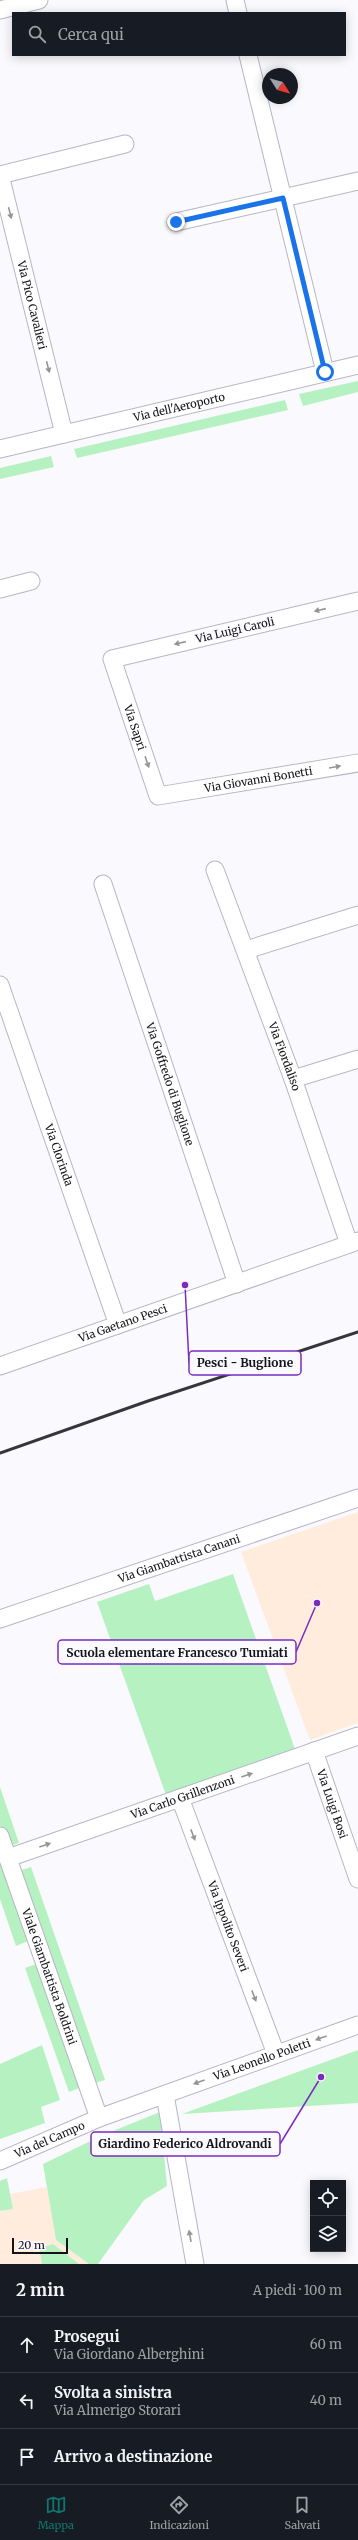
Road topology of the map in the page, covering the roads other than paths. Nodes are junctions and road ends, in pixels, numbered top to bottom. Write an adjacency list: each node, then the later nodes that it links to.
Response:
1 (39, 0): 3 (street)
2 (235, 0): 4 (street)
3 (0, 10)
4 (238, 12)
5 (248, 56): 9 (street)
6 (126, 144): 7 (street, Via Pico Cavalieri)
7 (0, 175): 13 (street, Via Pico Cavalieri, one-way to 13)
8 (358, 181): 9 (street)
9 (283, 198): 10 (street); 12 (street)
10 (176, 222)
11 (358, 364): 12 (street, Via dell'Aeroporto)
12 (325, 372): 13 (street, Via dell'Aeroporto)
13 (64, 434): 14 (street, Via dell'Aeroporto)
14 (0, 449)
15 (31, 581): 16 (street)
16 (0, 589)
17 (358, 601): 18 (street, Via Luigi Caroli, one-way to 18)
18 (112, 659): 20 (street, Via Sapri, one-way to 20)
19 (358, 763): 20 (street, Via Giovanni Bonetti, one-way to 19)
20 (158, 796)
21 (216, 870): 24 (street, Via Fiordaliso)
22 (103, 884): 29 (street, Via Goffredo di Buglione)
23 (358, 915): 24 (street)
24 (246, 950): 27 (street, Via Fiordaliso)
25 (0, 986): 30 (street, Via Clorinda)
26 (358, 1059): 27 (street)
27 (293, 1079): 28 (street, Via Fiordaliso)
28 (354, 1243): 29 (street, Via Gaetano Pesci)
29 (237, 1284): 30 (street, Via Gaetano Pesci)
30 (118, 1325): 31 (street, Via Gaetano Pesci)
31 (0, 1366)
32 (358, 1498): 33 (street, Via Giambattista Canani)
33 (0, 1619)
34 (358, 1736): 35 (street, Via Carlo Grillenzoni)
35 (314, 1751): 36 (street, Via Carlo Grillenzoni, one-way to 35); 39 (street, Via Luigi Bosi)
36 (180, 1798): 38 (street, Via Carlo Grillenzoni, one-way to 36); 41 (street, Via Ippolito Severi, one-way to 41)
37 (0, 1836): 38 (street, Viale Giambattista Boldrini)
38 (8, 1858): 43 (street, Viale Giambattista Boldrini)
39 (358, 1879)
40 (358, 2024): 41 (street, Via Leonello Poletti, one-way to 41)
41 (276, 2054): 42 (street, Via Leonello Poletti, one-way to 42)
42 (165, 2095): 43 (street, Via Leonello Poletti); 45 (street, one-way to 42)
43 (99, 2118): 44 (street, Via del Campo)
44 (0, 2161)
45 (195, 2264)

